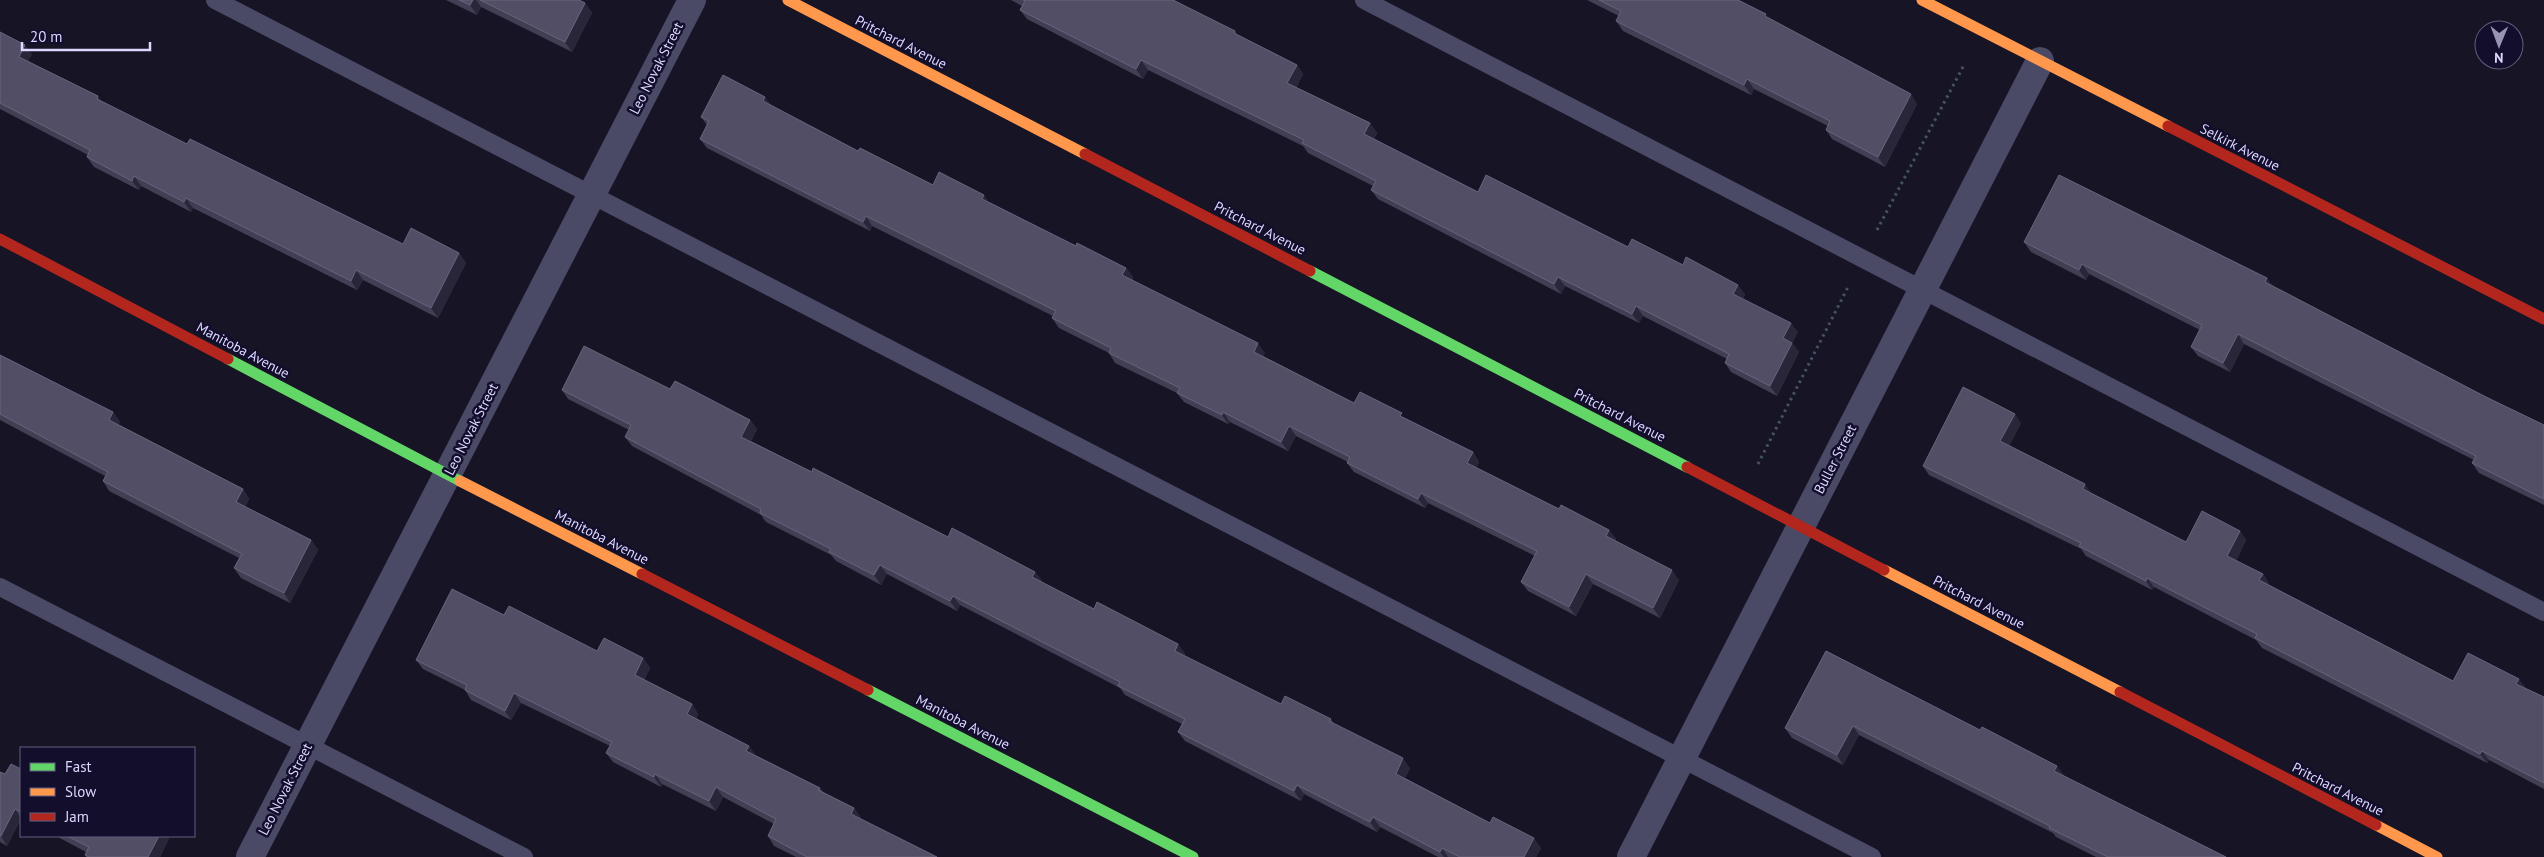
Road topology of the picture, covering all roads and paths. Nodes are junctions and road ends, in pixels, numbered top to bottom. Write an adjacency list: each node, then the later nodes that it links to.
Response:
1 (215, 0): 7 (lane)
2 (692, 0): 7 (street, Leo Novak Street)
3 (788, 0): 12 (street, Pritchard Avenue)
4 (1364, 0): 9 (lane)
5 (1922, 0): 6 (street, Selkirk Avenue)
6 (2040, 61): 9 (street, Buller Street); 10 (street, Selkirk Avenue)
7 (591, 193): 11 (street, Leo Novak Street); 16 (lane)
8 (0, 239): 11 (street, Manitoba Avenue)
9 (1922, 290): 12 (street, Buller Street); 14 (lane)
10 (2544, 319)
11 (448, 475): 15 (street, Leo Novak Street); 19 (street, Manitoba Avenue)
12 (1800, 525): 16 (street, Buller Street); 22 (street, Pritchard Avenue)
13 (0, 587): 15 (lane)
14 (2544, 612)
15 (307, 746): 17 (street, Leo Novak Street); 18 (lane)
16 (1683, 758): 20 (street, Buller Street); 21 (lane)
17 (250, 857)
18 (524, 857)
19 (1193, 857)
20 (1631, 857)
21 (1872, 857)
22 (2437, 857)

